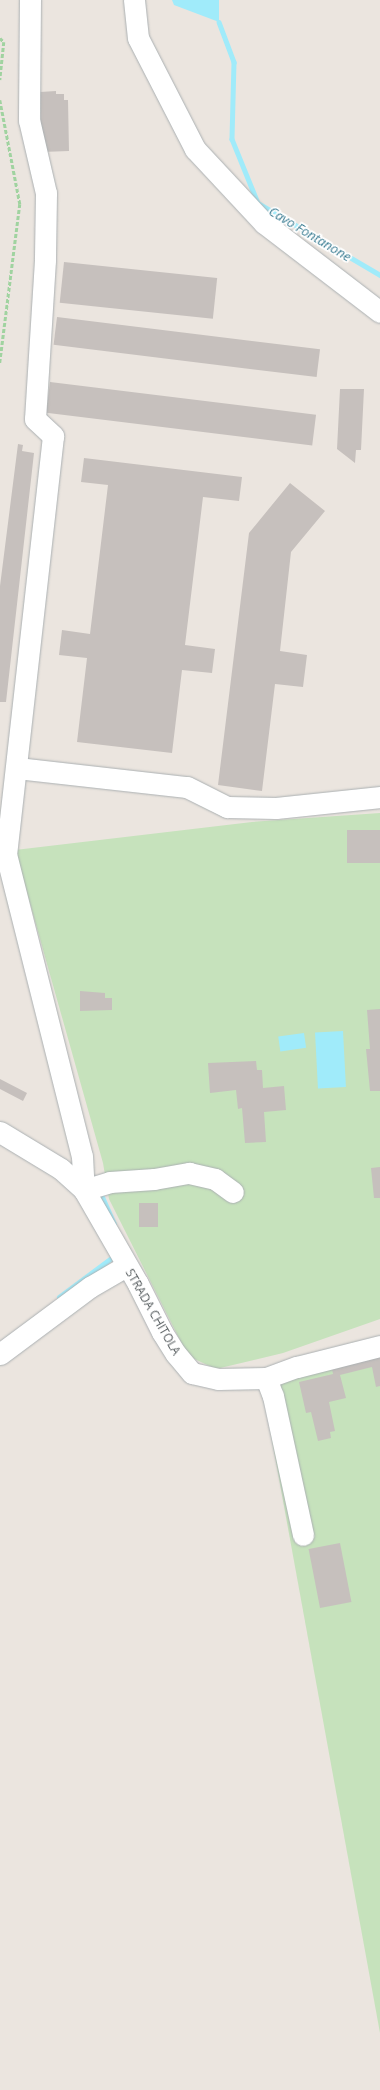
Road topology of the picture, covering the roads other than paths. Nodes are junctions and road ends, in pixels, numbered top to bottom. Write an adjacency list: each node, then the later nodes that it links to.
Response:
1 (30, 0): 4 (street)
2 (134, 0): 3 (street)
3 (380, 312)
4 (17, 768): 5 (street); 7 (street)
5 (380, 797)
6 (0, 1132): 7 (street, STRADA CHITOLA)
7 (84, 1190): 8 (street); 9 (street, STRADA CHITOLA)
8 (233, 1192)
9 (126, 1266): 11 (street); 12 (street, STRADA CHITOLA)
10 (380, 1346): 12 (street, STRADA CHITOLA)
11 (0, 1354)
12 (266, 1378): 13 (street)
13 (303, 1536)

